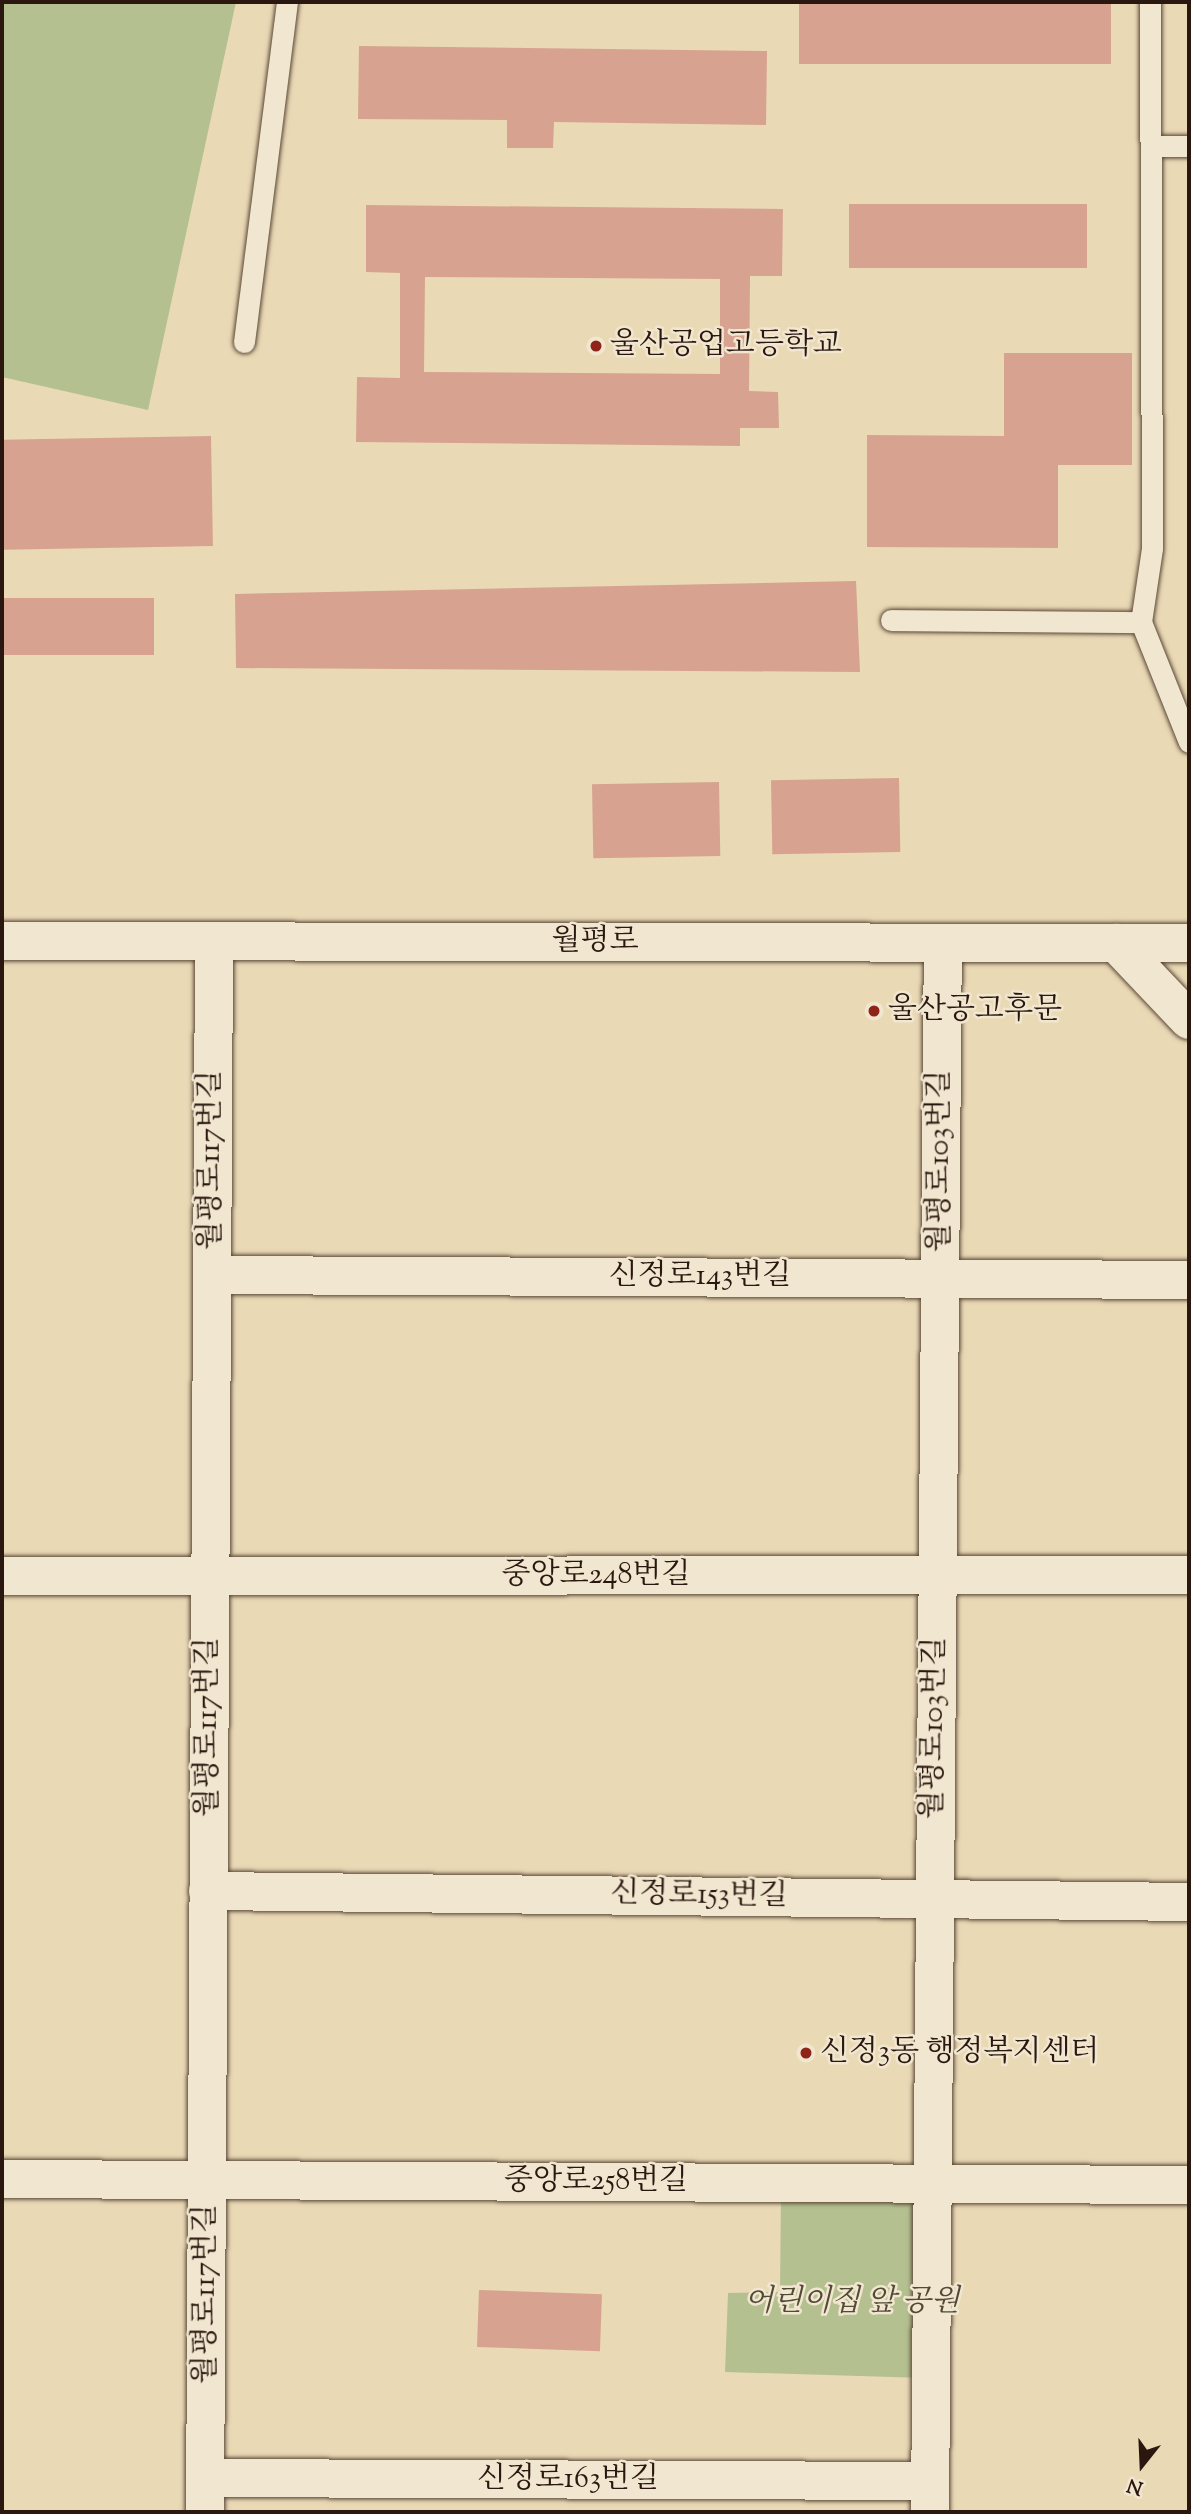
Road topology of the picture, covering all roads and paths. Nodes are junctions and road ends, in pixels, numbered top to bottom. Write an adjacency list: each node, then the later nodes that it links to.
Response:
1 (288, 2): 5 (lane)
2 (1150, 2): 3 (lane)
3 (1151, 146): 4 (lane); 7 (lane)
4 (1189, 146)
5 (244, 342)
6 (891, 620): 7 (lane)
7 (1141, 622): 8 (lane)
8 (1189, 743)
9 (2, 941): 10 (street, 월평로)
10 (214, 941): 11 (street, 월평로); 15 (street, 월평로117번길)
11 (943, 943): 12 (street, 월평로); 16 (street, 월평로103번길)
12 (1116, 943): 13 (street, 월평로); 14 (street)
13 (1189, 943)
14 (1189, 1020)
15 (212, 1275): 16 (street, 신정로143번길); 19 (street, 월평로117번길)
16 (940, 1279): 17 (street, 신정로143번길); 20 (street, 월평로103번길)
17 (1189, 1280)
18 (2, 1576): 19 (street, 중앙로248번길)
19 (210, 1576): 20 (street, 중앙로248번길); 22 (street, 월평로117번길)
20 (937, 1576): 21 (street, 중앙로248번길); 23 (street, 월평로103번길)
21 (1189, 1576)
22 (208, 1891): 23 (street, 신정로153번길); 26 (street, 월평로117번길)
23 (934, 1899): 24 (street, 신정로153번길); 27 (street, 월평로103번길)
24 (1189, 1902)
25 (2, 2179): 26 (street, 중앙로258번길)
26 (207, 2180): 27 (street, 중앙로258번길); 29 (street, 월평로117번길)
27 (931, 2184): 28 (street, 중앙로258번길); 30 (street, 월평로103번길)
28 (1189, 2185)
29 (205, 2495): 30 (street, 신정로163번길)
30 (930, 2497)

